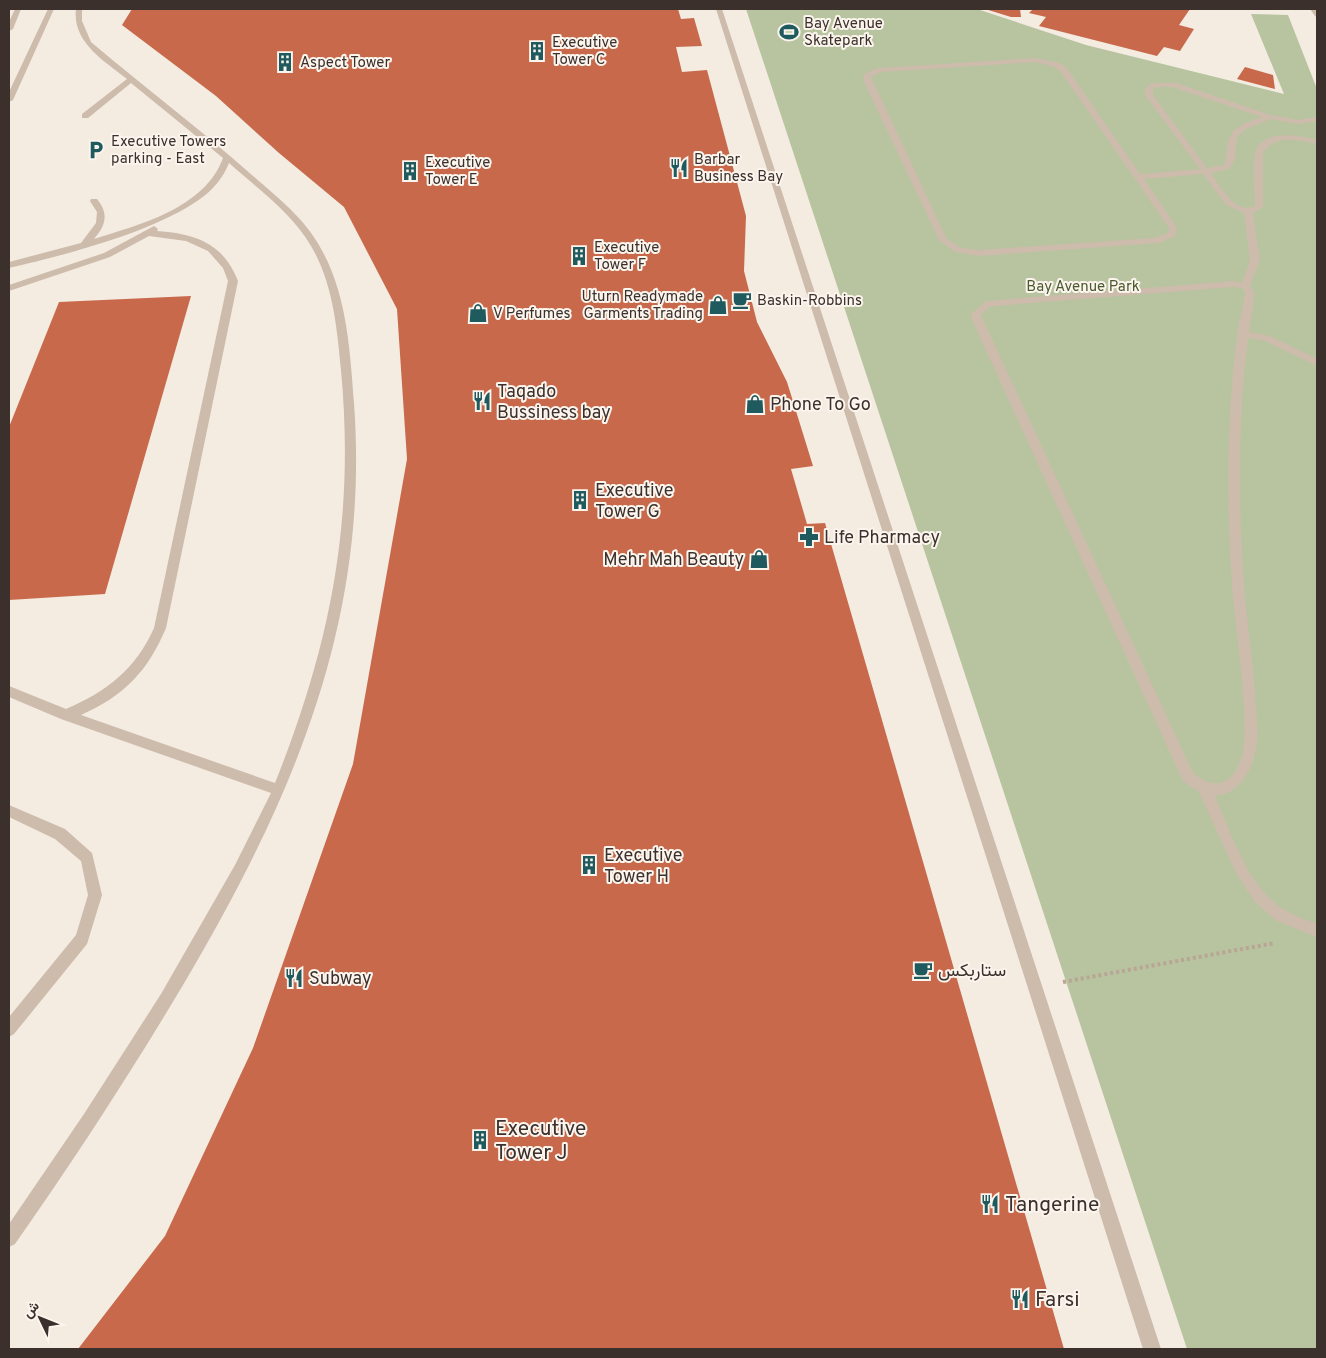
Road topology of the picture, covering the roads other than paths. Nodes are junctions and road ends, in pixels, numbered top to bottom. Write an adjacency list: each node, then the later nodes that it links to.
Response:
1 (18, 9): 7 (street)
2 (51, 9): 9 (street)
3 (78, 9): 8 (street)
4 (718, 9): 35 (street)
5 (1313, 9): 6 (street)
6 (1317, 15)
7 (9, 29)
8 (132, 79): 10 (street); 14 (street)
9 (9, 100)
10 (85, 116)
11 (1270, 117): 12 (street); 15 (street); 15 (street)
12 (1317, 120)
13 (1317, 142): 19 (street)
14 (227, 157): 18 (street); 29 (street)
15 (1206, 171): 16 (street); 19 (street)
16 (1138, 177): 16 (street)
17 (94, 201): 21 (street)
18 (185, 205): 20 (street); 21 (street)
19 (1248, 211): 23 (street)
20 (149, 233): 24 (street); 28 (street)
21 (83, 243): 22 (street)
22 (9, 265)
23 (1244, 286): 25 (street); 30 (street)
24 (9, 288)
25 (1242, 334): 26 (street); 30 (street)
26 (1317, 363)
27 (9, 692): 28 (street)
28 (66, 715): 29 (street)
29 (278, 790): 34 (street)
30 (1205, 790): 32 (street)
31 (9, 812): 33 (street)
32 (1317, 930)
33 (9, 1029)
34 (9, 1238)
35 (1152, 1349)

